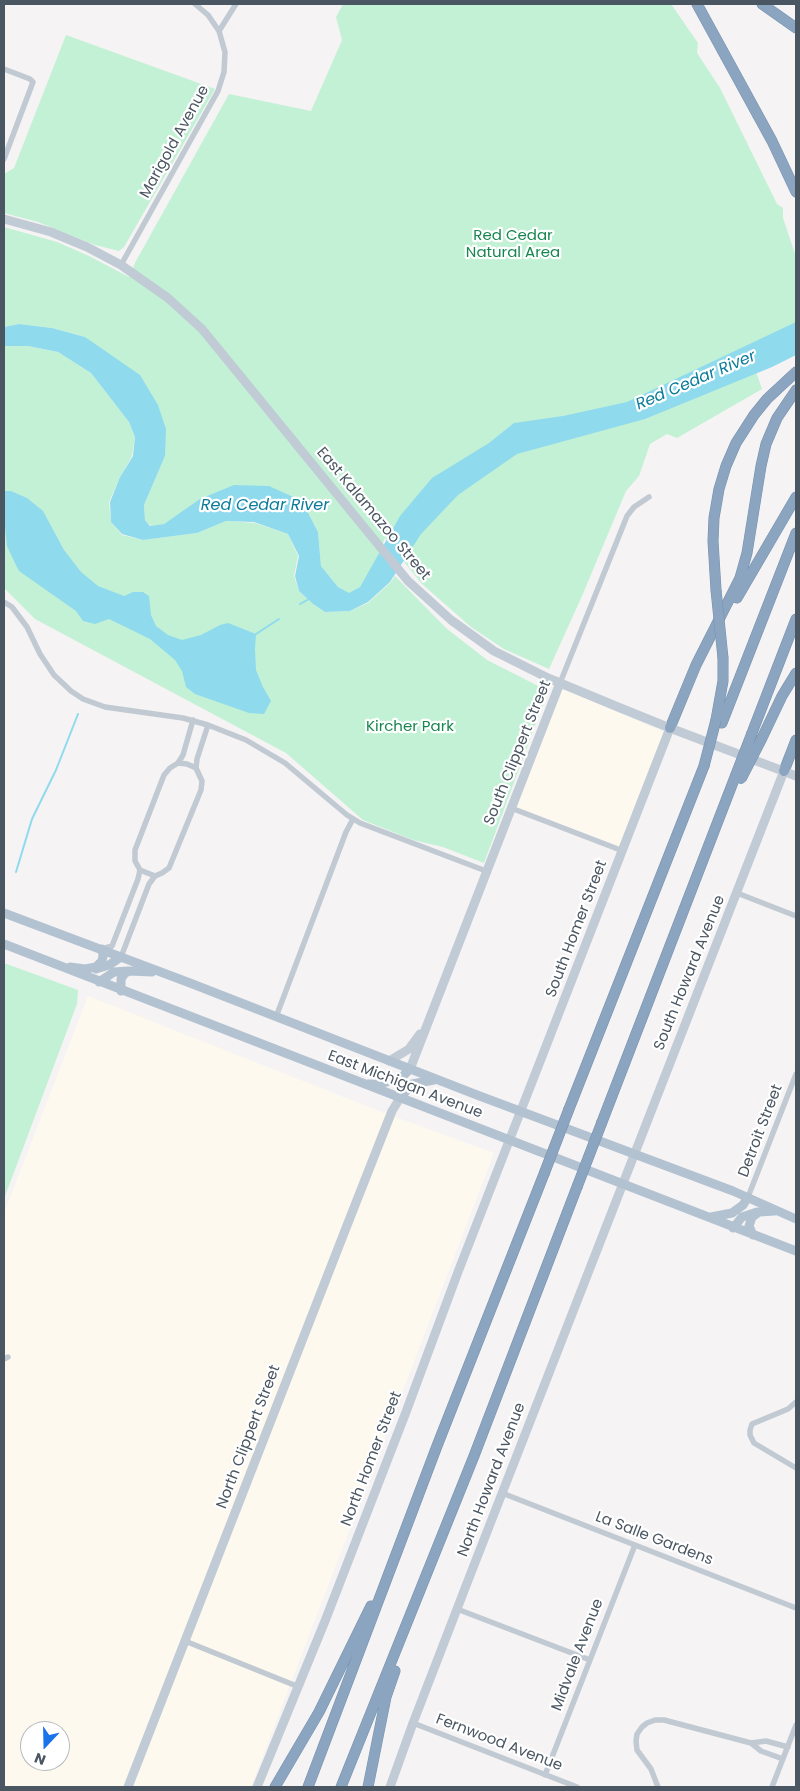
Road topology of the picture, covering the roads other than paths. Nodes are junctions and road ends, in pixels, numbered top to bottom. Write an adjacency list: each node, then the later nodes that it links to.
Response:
1 (195, 4): 6 (street, Marigold Avenue)
2 (236, 4): 6 (street)
3 (696, 4): 9 (highway)
4 (766, 6): 5 (highway)
5 (796, 28)
6 (219, 31): 11 (street, Marigold Avenue)
7 (4, 69): 8 (street)
8 (4, 159)
9 (796, 192)
10 (4, 219): 11 (street, East Kalamazoo Street)
11 (121, 265): 21 (street, East Kalamazoo Street)
12 (796, 372): 23 (highway, bridge)
13 (796, 390): 19 (highway)
14 (649, 497): 21 (street, South Clippert Street)
15 (796, 497): 19 (highway)
16 (796, 533): 23 (highway)
17 (4, 602): 22 (street)
18 (796, 619): 26 (highway)
19 (709, 640): 25 (highway)
20 (796, 673): 26 (highway)
21 (560, 683): 25 (street, East Kalamazoo Street); 32 (street, South Clippert Street)
22 (193, 720): 24 (street); 28 (street)
23 (719, 722): 76 (highway, bridge)
24 (208, 724): 29 (street); 33 (street)
25 (670, 728): 30 (street, East Kalamazoo Street); 34 (street, South Homer Street)
26 (757, 736): 77 (highway, bridge)
27 (796, 740): 30 (highway)
28 (178, 763): 29 (street); 35 (street)
29 (196, 768): 37 (street)
30 (784, 771): 31 (street, East Kalamazoo Street); 38 (street, South Howard Avenue)
31 (796, 776)
32 (511, 808): 34 (street); 36 (street, South Clippert Street)
33 (353, 819): 36 (street); 50 (street)
34 (623, 851): 58 (street, South Homer Street)
35 (140, 870): 37 (street); 42 (street)
36 (486, 871): 51 (street, South Clippert Street)
37 (155, 876): 43 (street)
38 (737, 893): 40 (street); 60 (street, South Howard Avenue)
39 (8, 914): 42 (main road, East Michigan Avenue)
40 (796, 916)
41 (4, 944): 44 (main road, East Michigan Avenue)
42 (102, 950): 43 (main road, East Michigan Avenue); 45 (main road)
43 (121, 957): 45 (main road); 47 (main road, East Michigan Avenue)
44 (53, 964): 45 (main road); 48 (main road, East Michigan Avenue)
45 (90, 969)
46 (130, 971): 47 (main road); 48 (main road); 49 (main road)
47 (164, 973): 50 (main road, East Michigan Avenue)
48 (99, 982): 49 (main road, East Michigan Avenue)
49 (121, 991): 56 (main road, East Michigan Avenue)
50 (276, 1017): 52 (main road, East Michigan Avenue)
51 (424, 1028): 52 (street, South Clippert Street); 53 (street, South Clippert Street)
52 (389, 1061): 53 (main road, East Michigan Avenue)
53 (410, 1069): 55 (main road, East Michigan Avenue); 56 (main road)
54 (796, 1074): 63 (street, Detroit Street)
55 (444, 1082): 57 (main road); 58 (main road, East Michigan Avenue)
56 (360, 1083): 57 (main road, East Michigan Avenue)
57 (400, 1098): 59 (main road, East Michigan Avenue); 80 (street, North Clippert Street)
58 (521, 1112): 59 (street, South Homer Street); 60 (main road, East Michigan Avenue)
59 (510, 1140): 61 (main road, East Michigan Avenue); 82 (street, North Homer Street)
60 (634, 1154): 61 (street, South Howard Avenue); 62 (main road, East Michigan Avenue)
61 (622, 1184): 66 (main road, East Michigan Avenue); 74 (street, North Howard Avenue)
62 (734, 1191): 63 (main road, East Michigan Avenue); 67 (main road)
63 (748, 1197): 64 (main road, East Michigan Avenue); 67 (main road)
64 (780, 1211): 65 (main road); 68 (main road, East Michigan Avenue)
65 (759, 1212): 69 (main road); 70 (main road)
66 (704, 1216): 67 (main road); 69 (main road, East Michigan Avenue)
67 (722, 1216)
68 (796, 1220)
69 (733, 1228): 70 (main road, East Michigan Avenue)
70 (754, 1235): 71 (main road, East Michigan Avenue)
71 (796, 1252)
72 (796, 1402): 73 (street)
73 (796, 1468)
74 (502, 1494): 75 (street, La Salle Gardens); 78 (street, North Howard Avenue)
75 (635, 1545): 79 (street, La Salle Gardens); 81 (street, Midvale Avenue)
76 (396, 1556): 92 (highway); 93 (highway)
77 (429, 1568): 94 (highway); 95 (highway)
78 (457, 1608): 81 (street); 83 (street, North Howard Avenue)
79 (796, 1608)
80 (185, 1641): 82 (street); 90 (street, North Clippert Street)
81 (590, 1660): 88 (street, Midvale Avenue)
82 (299, 1687): 91 (street, North Homer Street)
83 (413, 1723): 88 (street, Fernwood Avenue); 96 (street, North Howard Avenue)
84 (796, 1725): 86 (street)
85 (751, 1743): 86 (street); 87 (street); 89 (street)
86 (788, 1747): 87 (street)
87 (783, 1759): 98 (street)
88 (546, 1775): 97 (street, Fernwood Avenue)
89 (654, 1785)
90 (128, 1787)
91 (257, 1787)
92 (275, 1787)
93 (308, 1787)
94 (342, 1787)
95 (368, 1787)
96 (390, 1787)
97 (577, 1787)
98 (772, 1787)

